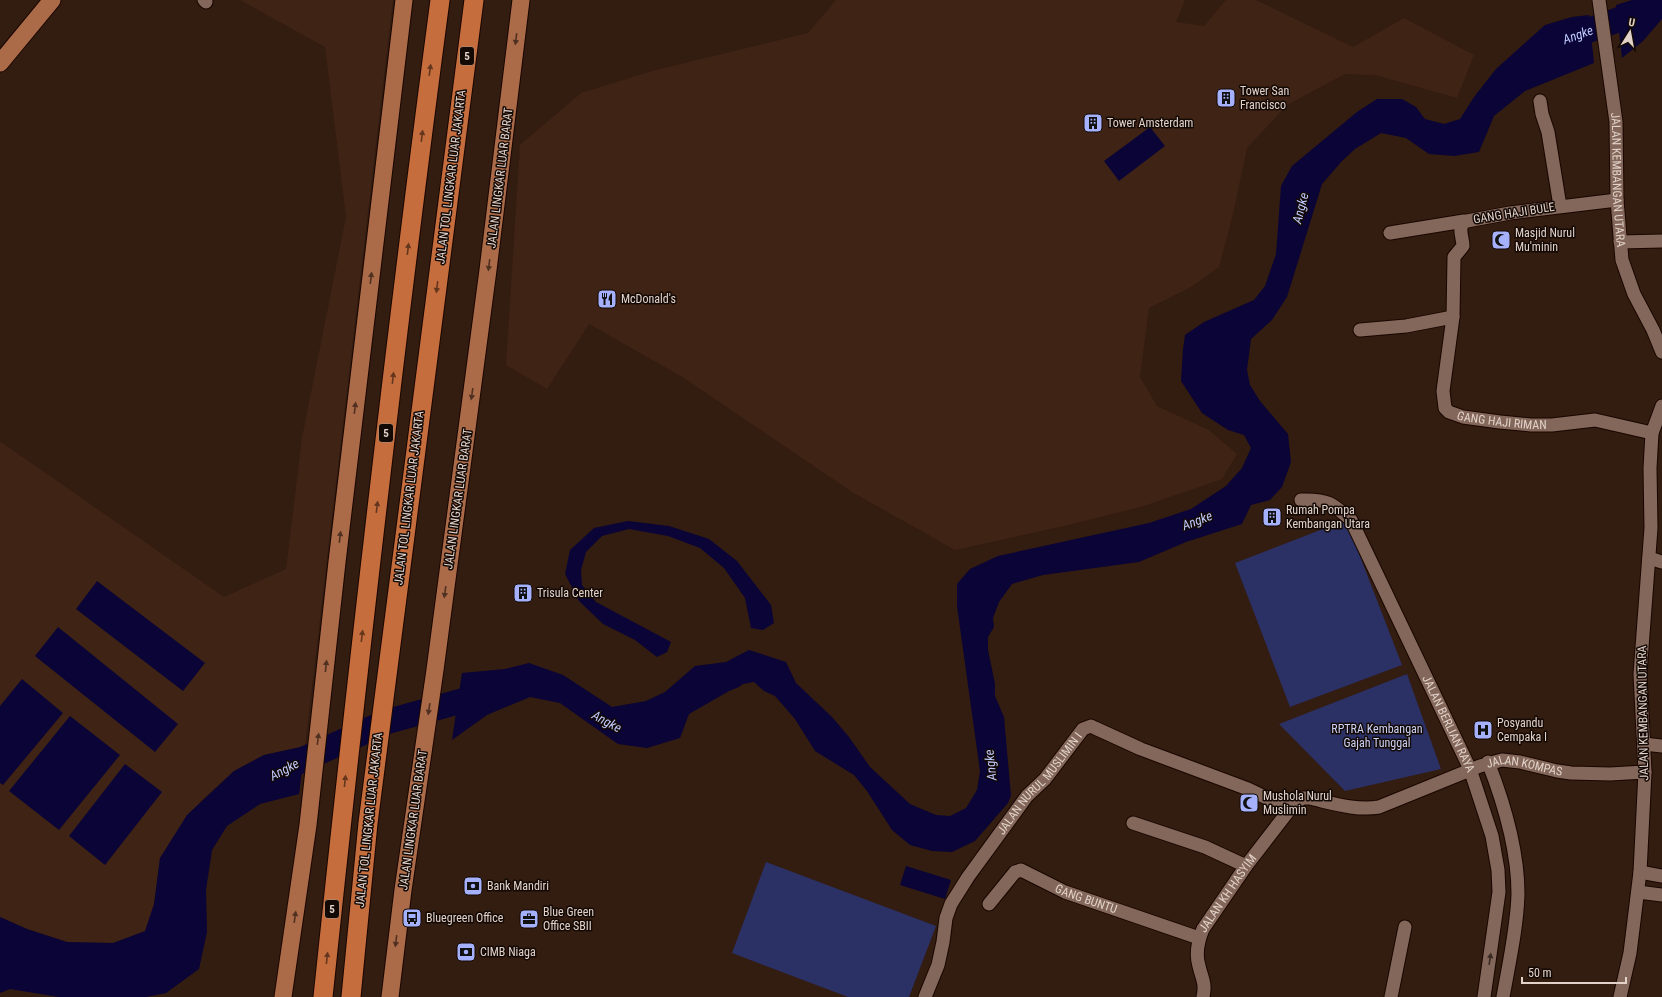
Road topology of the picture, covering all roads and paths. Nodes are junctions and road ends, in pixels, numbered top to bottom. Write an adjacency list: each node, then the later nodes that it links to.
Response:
1 (52, 0): 7 (main road)
2 (404, 0): 40 (main road, one-way to 2)
3 (440, 0): 41 (highway, 5, one-way to 3)
4 (474, 0): 42 (highway, JALAN TOL LINGKAR LUAR JAKARTA / 5, one-way to 42)
5 (521, 0): 43 (main road, JALAN LINGKAR LUAR BARAT, one-way to 43)
6 (1600, 2): 9 (street, JALAN KEMBANGAN UTARA)
7 (0, 63)
8 (1540, 101): 10 (street)
9 (1617, 200): 10 (street, GANG HAJI BULE); 14 (street, JALAN KEMBANGAN UTARA)
10 (1560, 206): 11 (street, GANG HAJI BULE)
11 (1464, 221): 12 (street); 15 (street, GANG HAJI BULE)
12 (1390, 233)
13 (1662, 241): 14 (street)
14 (1620, 242): 17 (street, JALAN KEMBANGAN UTARA)
15 (1452, 317): 16 (street); 19 (street, GANG HAJI RIMAN)
16 (1360, 330)
17 (1662, 352)
18 (1661, 412): 19 (street, JALAN KEMBANGAN UTARA)
19 (1652, 433): 21 (street, JALAN KEMBANGAN UTARA)
20 (1301, 500): 26 (street, JALAN BERLIAN RAYA)
21 (1649, 558): 22 (street); 23 (street, JALAN KEMBANGAN UTARA)
22 (1662, 562)
23 (1644, 744): 24 (street); 27 (street, JALAN KEMBANGAN UTARA)
24 (1662, 746)
25 (1488, 762): 26 (street, JALAN KOMPAS); 27 (street, JALAN KOMPAS); 35 (street, JALAN BERLIAN RAYA)
26 (1470, 769): 28 (street, JALAN KOMPAS); 33 (street, JALAN BERLIAN RAYA)
27 (1645, 772): 31 (street, JALAN KEMBANGAN UTARA)
28 (1293, 805): 30 (street, JALAN KH HASYIM); 44 (street, JALAN NURUL MUSLIMIN I)
29 (1134, 823): 30 (street)
30 (1246, 866): 39 (street, JALAN KH HASYIM)
31 (1640, 872): 32 (street); 34 (street, JALAN KEMBANGAN UTARA)
32 (1662, 876)
33 (1499, 892): 35 (street); 47 (street, JALAN BERLIAN RAYA, one-way to 33)
34 (1638, 892): 36 (street); 49 (street, JALAN KEMBANGAN UTARA)
35 (1518, 894): 48 (street, JALAN BERLIAN RAYA)
36 (1662, 895)
37 (989, 904): 39 (street, GANG BUNTU)
38 (1404, 927): 46 (street)
39 (1199, 938): 45 (street, JALAN KH HASYIM)
40 (283, 997)
41 (323, 997)
42 (351, 997)
43 (390, 997)
44 (926, 997)
45 (1203, 997)
46 (1391, 997)
47 (1484, 997)
48 (1503, 997)
49 (1620, 997)

